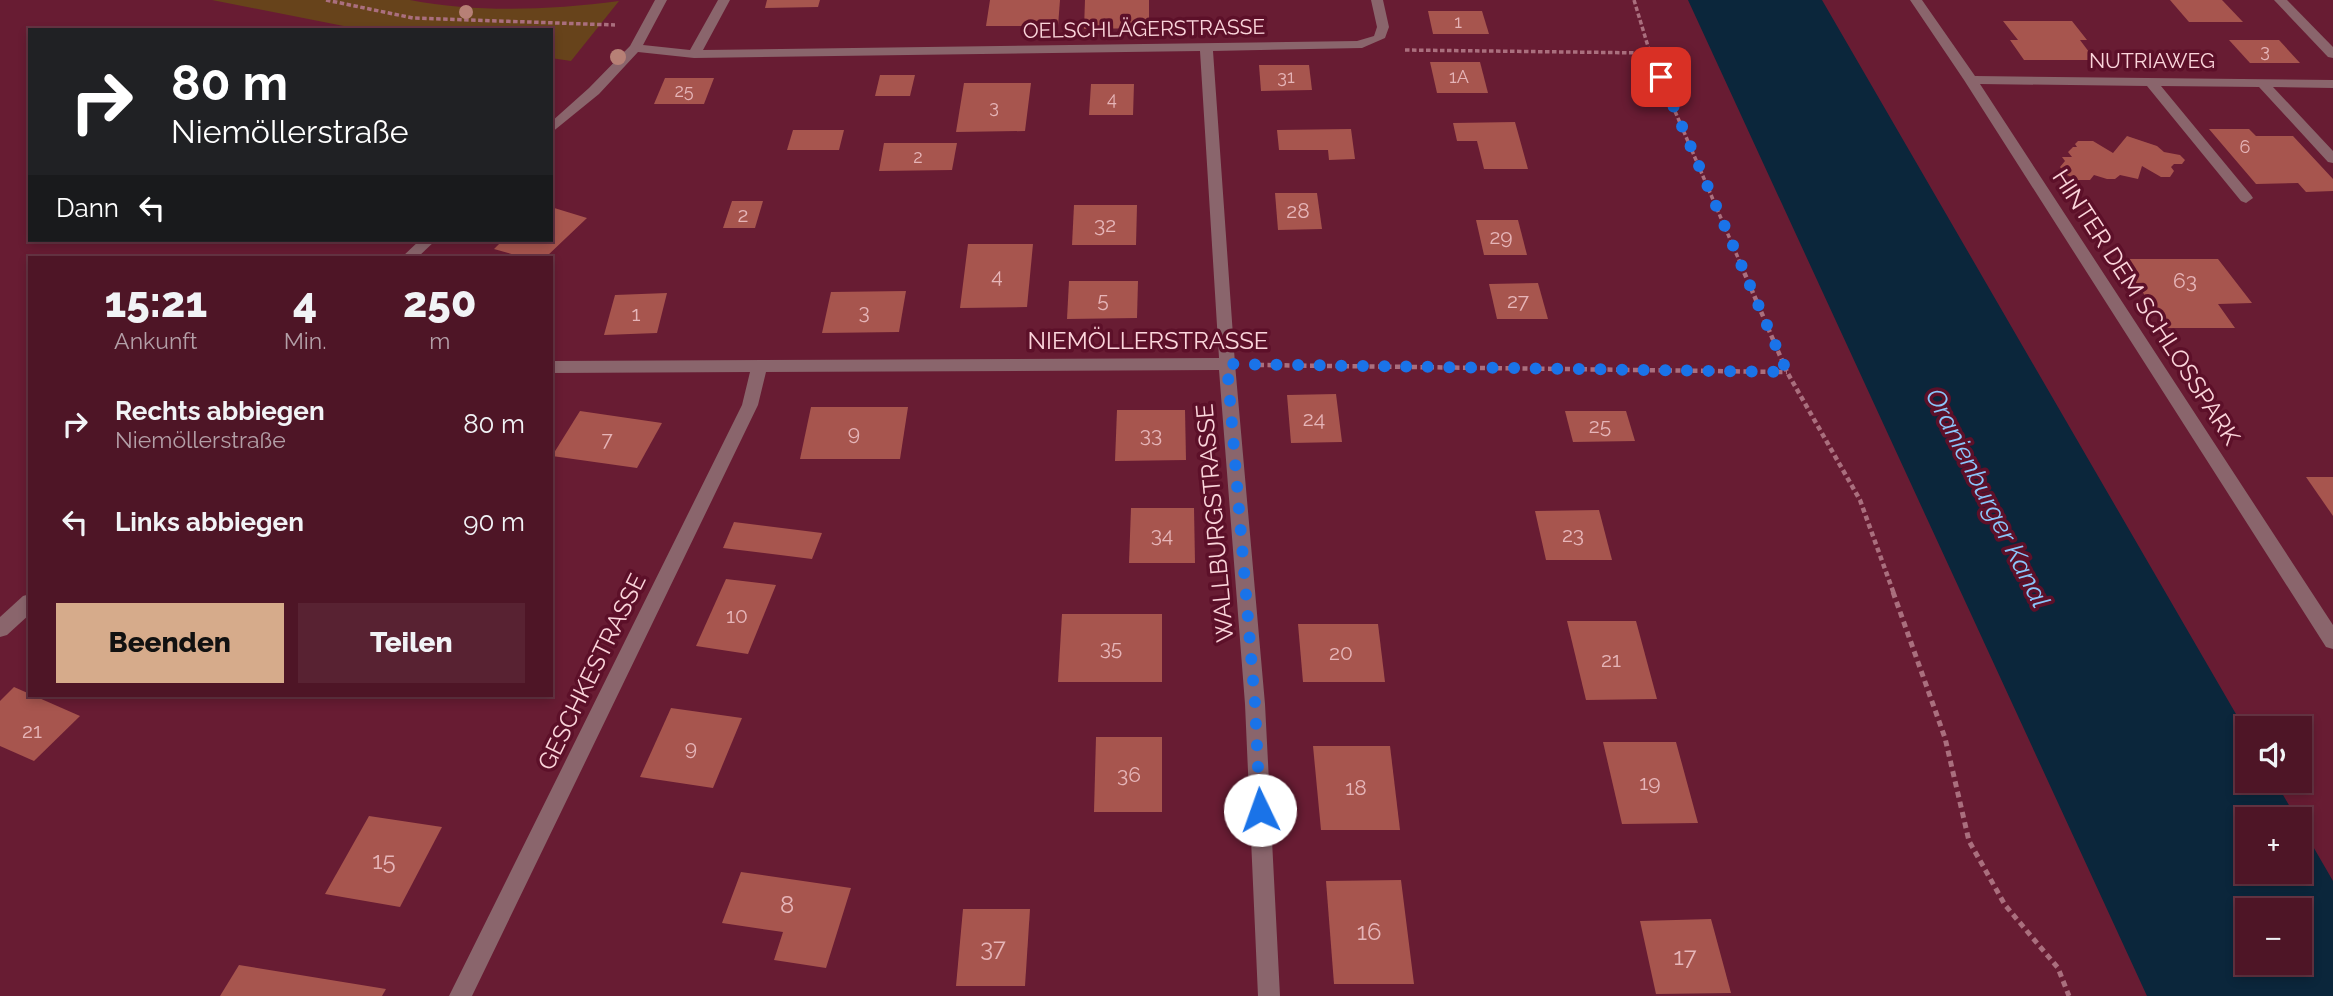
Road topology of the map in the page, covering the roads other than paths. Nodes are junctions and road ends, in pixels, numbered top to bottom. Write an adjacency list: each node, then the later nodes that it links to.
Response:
1 (661, 0): 7 (street)
2 (724, 0): 8 (street)
3 (1377, 0): 6 (street, OELSCHLÄGERSTRASSE)
4 (1916, 0): 10 (street, HINTER DEM SCHLOSSPARK)
5 (2280, 0): 9 (street)
6 (1206, 47): 8 (street, OELSCHLÄGERSTRASSE); 19 (street, WALLBURGSTRASSE)
7 (635, 48): 8 (street, OELSCHLÄGERSTRASSE); 14 (street)
8 (694, 54)
9 (2333, 54)
10 (1971, 80): 11 (street, NUTRIAWEG); 24 (street, HINTER DEM SCHLOSSPARK)
11 (2151, 82): 12 (street, NUTRIAWEG); 16 (street)
12 (2262, 83): 13 (street, NUTRIAWEG); 15 (street)
13 (2333, 84)
14 (553, 127)
15 (2333, 159)
16 (2246, 198)
17 (427, 242): 18 (street)
18 (410, 256)
19 (1227, 364): 20 (street, NIEMÖLLERSTRASSE); 26 (street, WALLBURGSTRASSE)
20 (759, 367): 21 (street, NIEMÖLLERSTRASSE); 25 (street, GESCHKESTRASSE)
21 (553, 368)
22 (28, 604): 23 (street)
23 (0, 629)
24 (2333, 641)
25 (460, 996)
26 (1269, 996)

